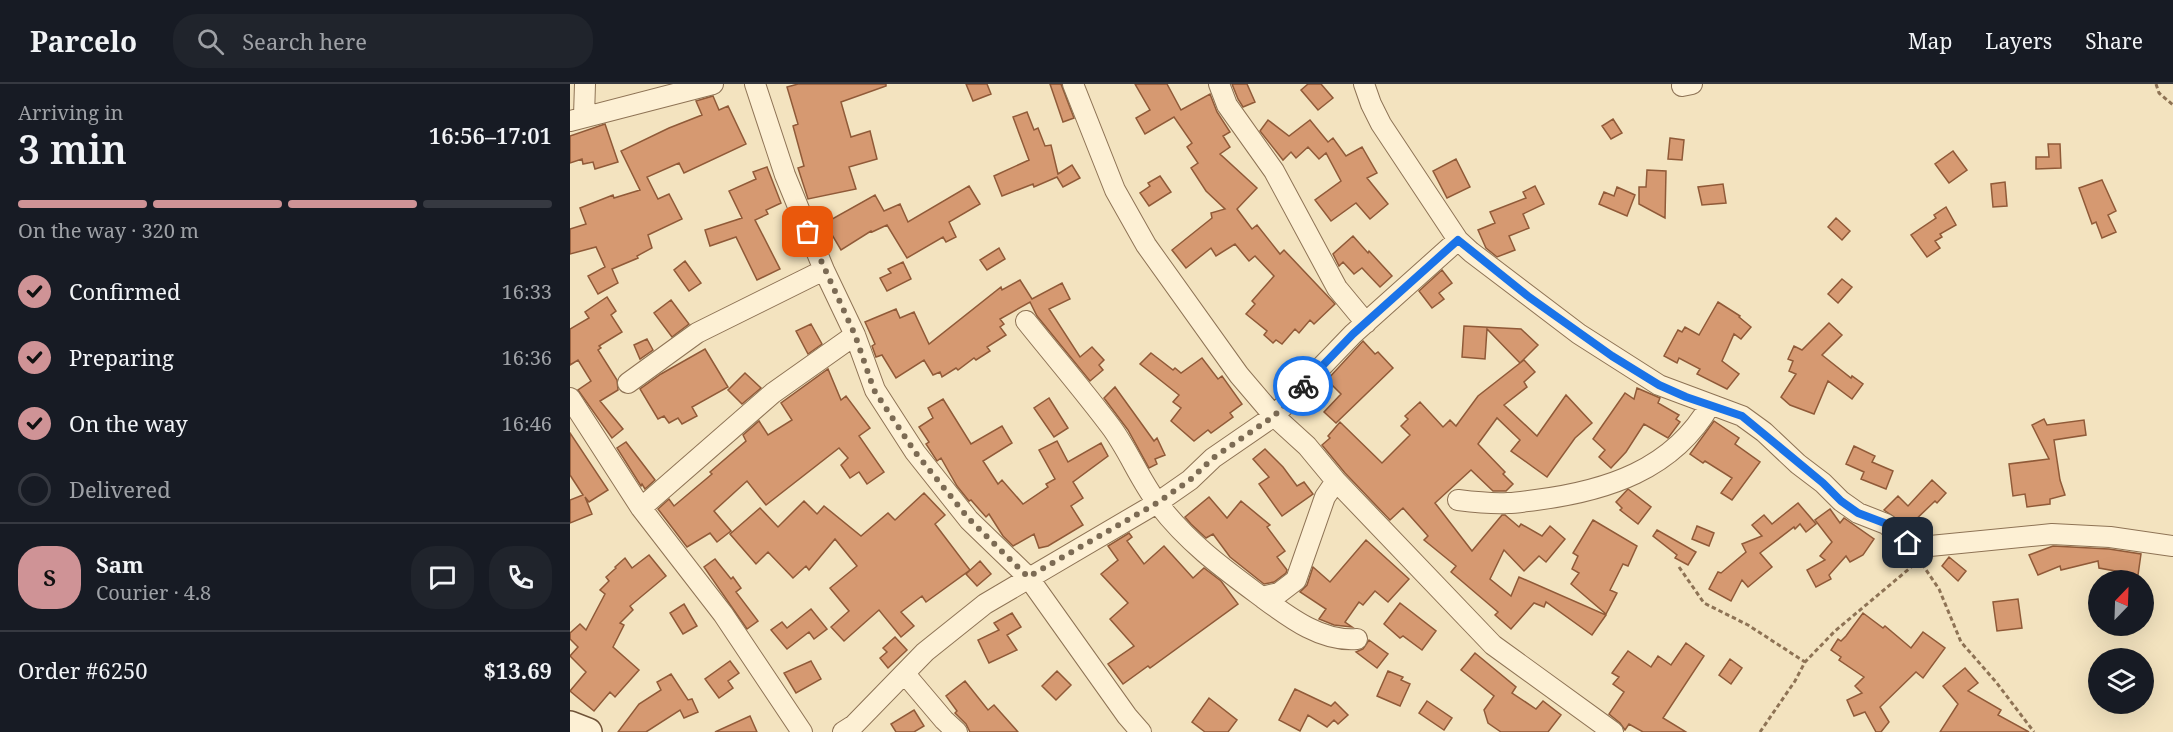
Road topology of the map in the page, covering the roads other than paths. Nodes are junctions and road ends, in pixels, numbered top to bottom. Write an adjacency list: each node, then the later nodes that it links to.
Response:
1 (585, 84): 7 (street)
2 (713, 84): 7 (street)
3 (755, 84): 9 (street)
4 (1073, 84): 16 (street)
5 (1219, 84): 11 (street)
6 (1364, 84): 8 (street)
7 (577, 118)
8 (1458, 240): 11 (street); 15 (street)
9 (824, 270): 12 (street); 13 (street)
10 (1026, 321): 19 (street)
11 (1366, 323): 16 (street)
12 (855, 335): 20 (street); 22 (street)
13 (628, 383)
14 (570, 398): 20 (street)
15 (1710, 405): 18 (street); 21 (street)
16 (1274, 416): 17 (street); 19 (street)
17 (1336, 481): 23 (street); 32 (street)
18 (1458, 500)
19 (1157, 503): 22 (street); 23 (street)
20 (641, 508): 28 (street)
21 (2173, 546)
22 (1028, 577): 25 (street); 31 (street)
23 (1262, 597): 24 (street)
24 (1357, 639)
25 (905, 674): 29 (street); 30 (street)
26 (570, 725): 27 (street)
27 (588, 732)
28 (802, 732)
29 (843, 732)
30 (957, 732)
31 (1142, 732)
32 (1613, 732)

